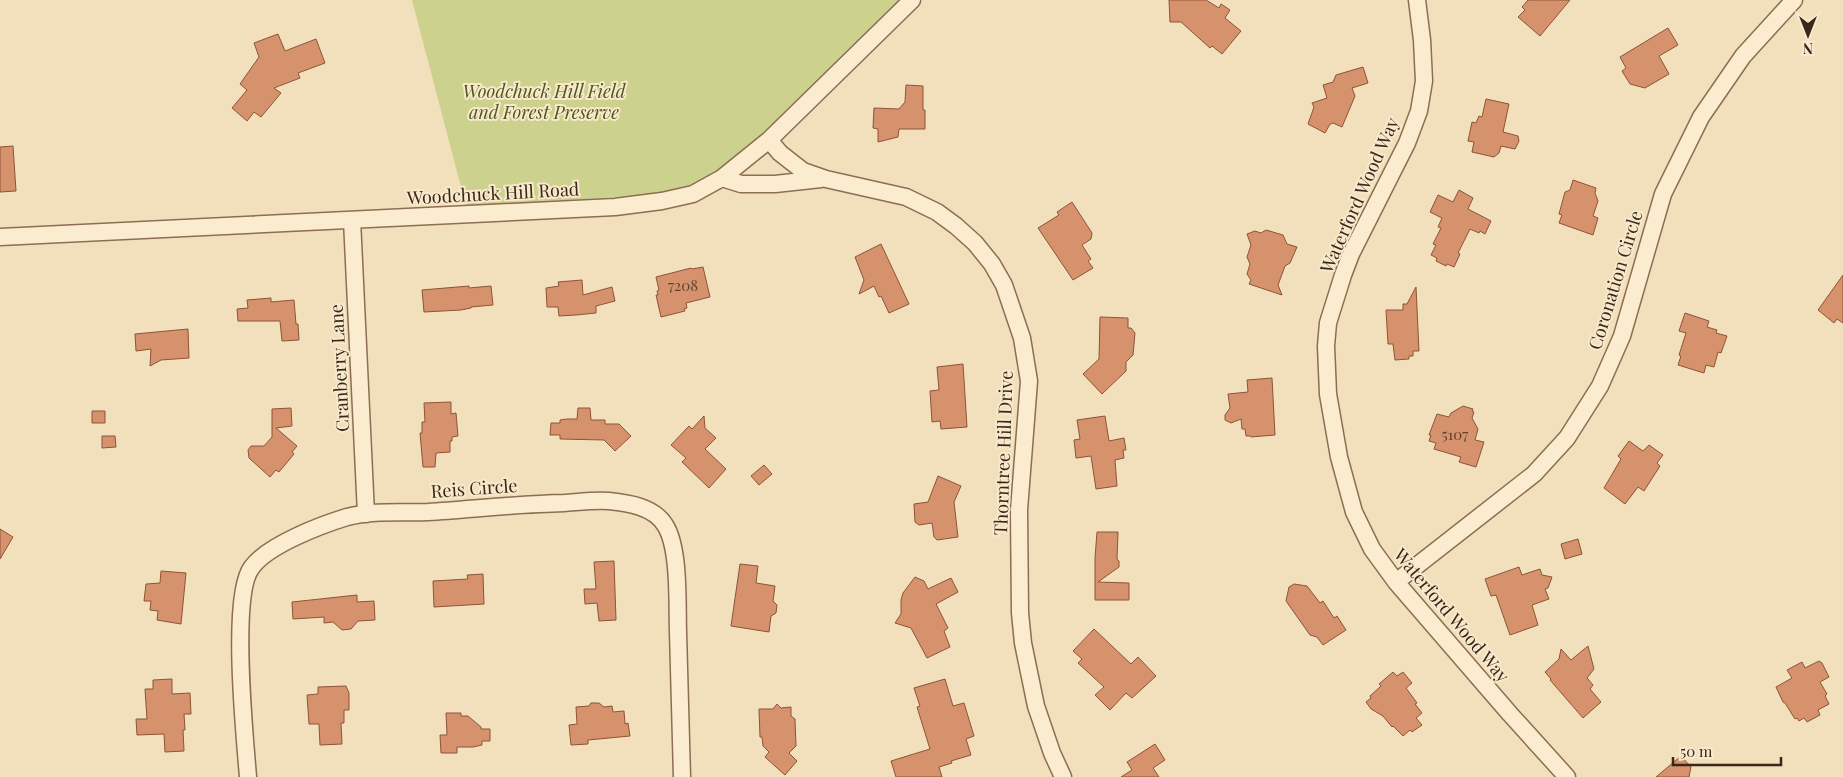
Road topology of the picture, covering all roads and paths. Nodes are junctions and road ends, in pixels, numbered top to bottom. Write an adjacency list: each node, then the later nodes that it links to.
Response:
1 (912, 0): 4 (street, Woodchuck Hill Road)
2 (1417, 0): 10 (street, Waterford Wood Way)
3 (1794, 0): 10 (street, Coronation Circle)
4 (769, 140): 5 (street, Woodchuck Hill Road); 6 (street, Thorntree Hill Drive)
5 (722, 178): 6 (street, Thorntree Hill Drive); 7 (street, Woodchuck Hill Road)
6 (826, 179): 13 (street, Thorntree Hill Drive)
7 (352, 220): 8 (street, Woodchuck Hill Road); 9 (street, Cranberry Lane)
8 (0, 237)
9 (366, 514): 11 (street, Reis Circle); 12 (street, Reis Circle)
10 (1396, 582): 14 (street, Waterford Wood Way)
11 (248, 777)
12 (682, 777)
13 (1063, 777)
14 (1567, 777)

